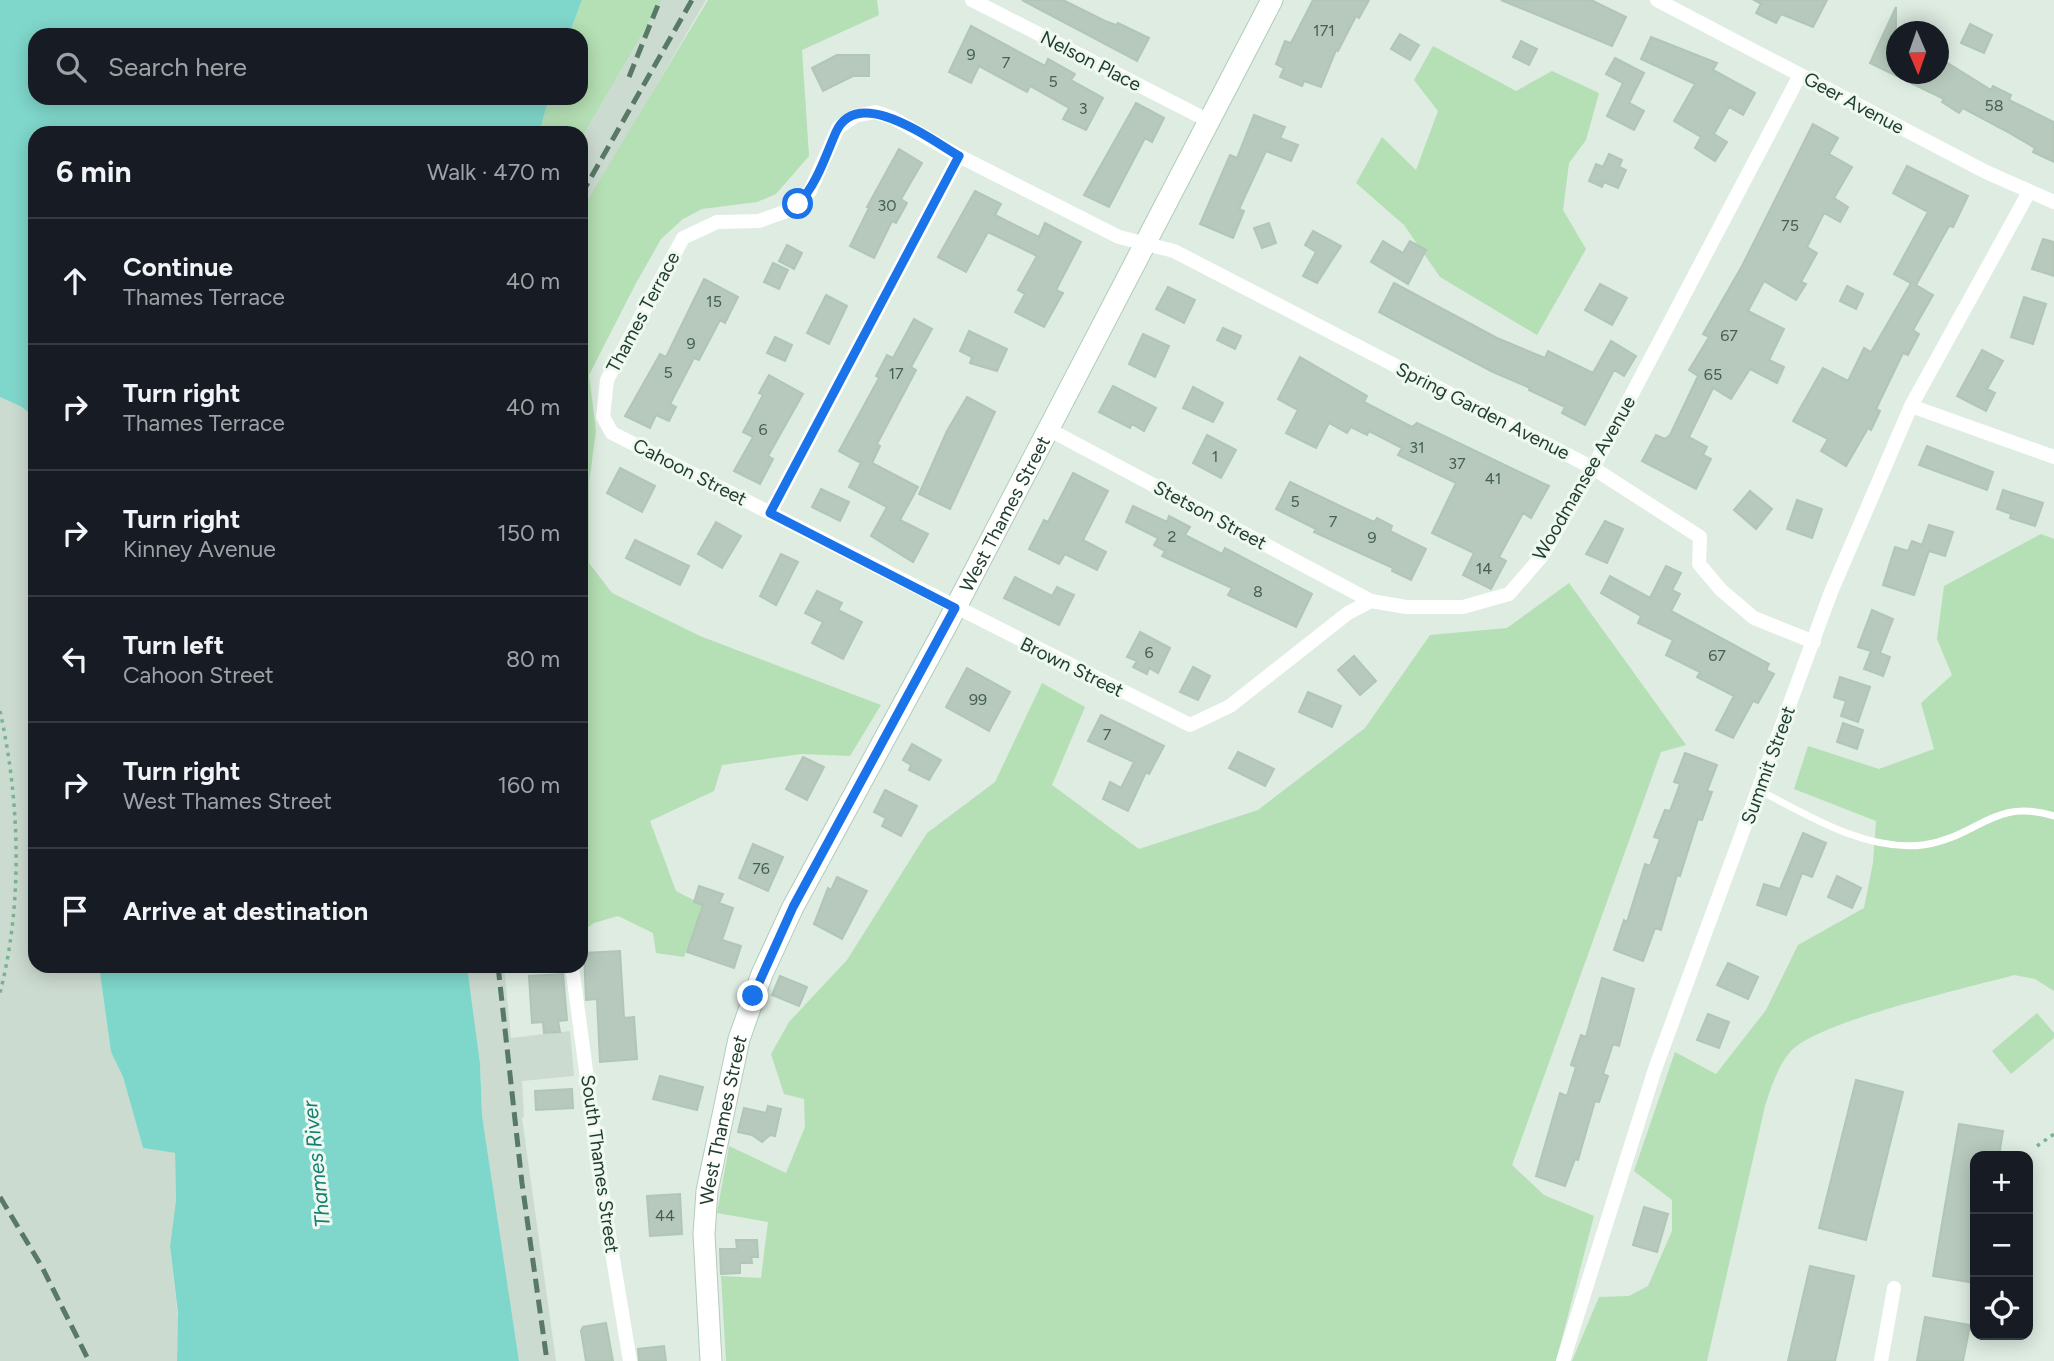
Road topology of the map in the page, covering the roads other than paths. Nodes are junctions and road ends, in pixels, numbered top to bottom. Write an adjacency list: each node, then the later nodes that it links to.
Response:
1 (972, 0): 5 (street, Nelson Place)
2 (1272, 0): 5 (main road, West Thames Street)
3 (1657, 0): 4 (street, Geer Avenue)
4 (1800, 75): 7 (street, Geer Avenue); 14 (street, Woodmansee Avenue)
5 (1209, 121): 9 (main road, West Thames Street)
6 (959, 156): 9 (street, Thames Terrace); 12 (street, Thames Terrace); 15 (street)
7 (2029, 192): 8 (street, Geer Avenue); 10 (street, Summit Street)
8 (2054, 202)
9 (1146, 243): 11 (main road, West Thames Street); 14 (street, Spring Garden Avenue)
10 (1911, 406): 13 (street); 18 (street, Summit Street)
11 (1048, 429): 16 (street, Stetson Street); 17 (main road, West Thames Street)
12 (612, 433): 15 (street, Cahoon Street)
13 (2054, 457)
14 (1593, 468): 16 (street, Woodmansee Avenue); 18 (street, Spring Garden Avenue)
15 (770, 513): 17 (street, Cahoon Street)
16 (1371, 601): 17 (street, Brown Street)
17 (955, 608): 24 (main road, West Thames Street)
18 (1814, 642): 19 (street, Summit Street)
19 (1759, 790): 20 (lane); 25 (street, Summit Street)
20 (2054, 816)
21 (573, 973): 23 (street, South Thames Street)
22 (1894, 1288): 26 (street)
23 (630, 1361)
24 (711, 1361)
25 (1563, 1361)
26 (1881, 1361)

